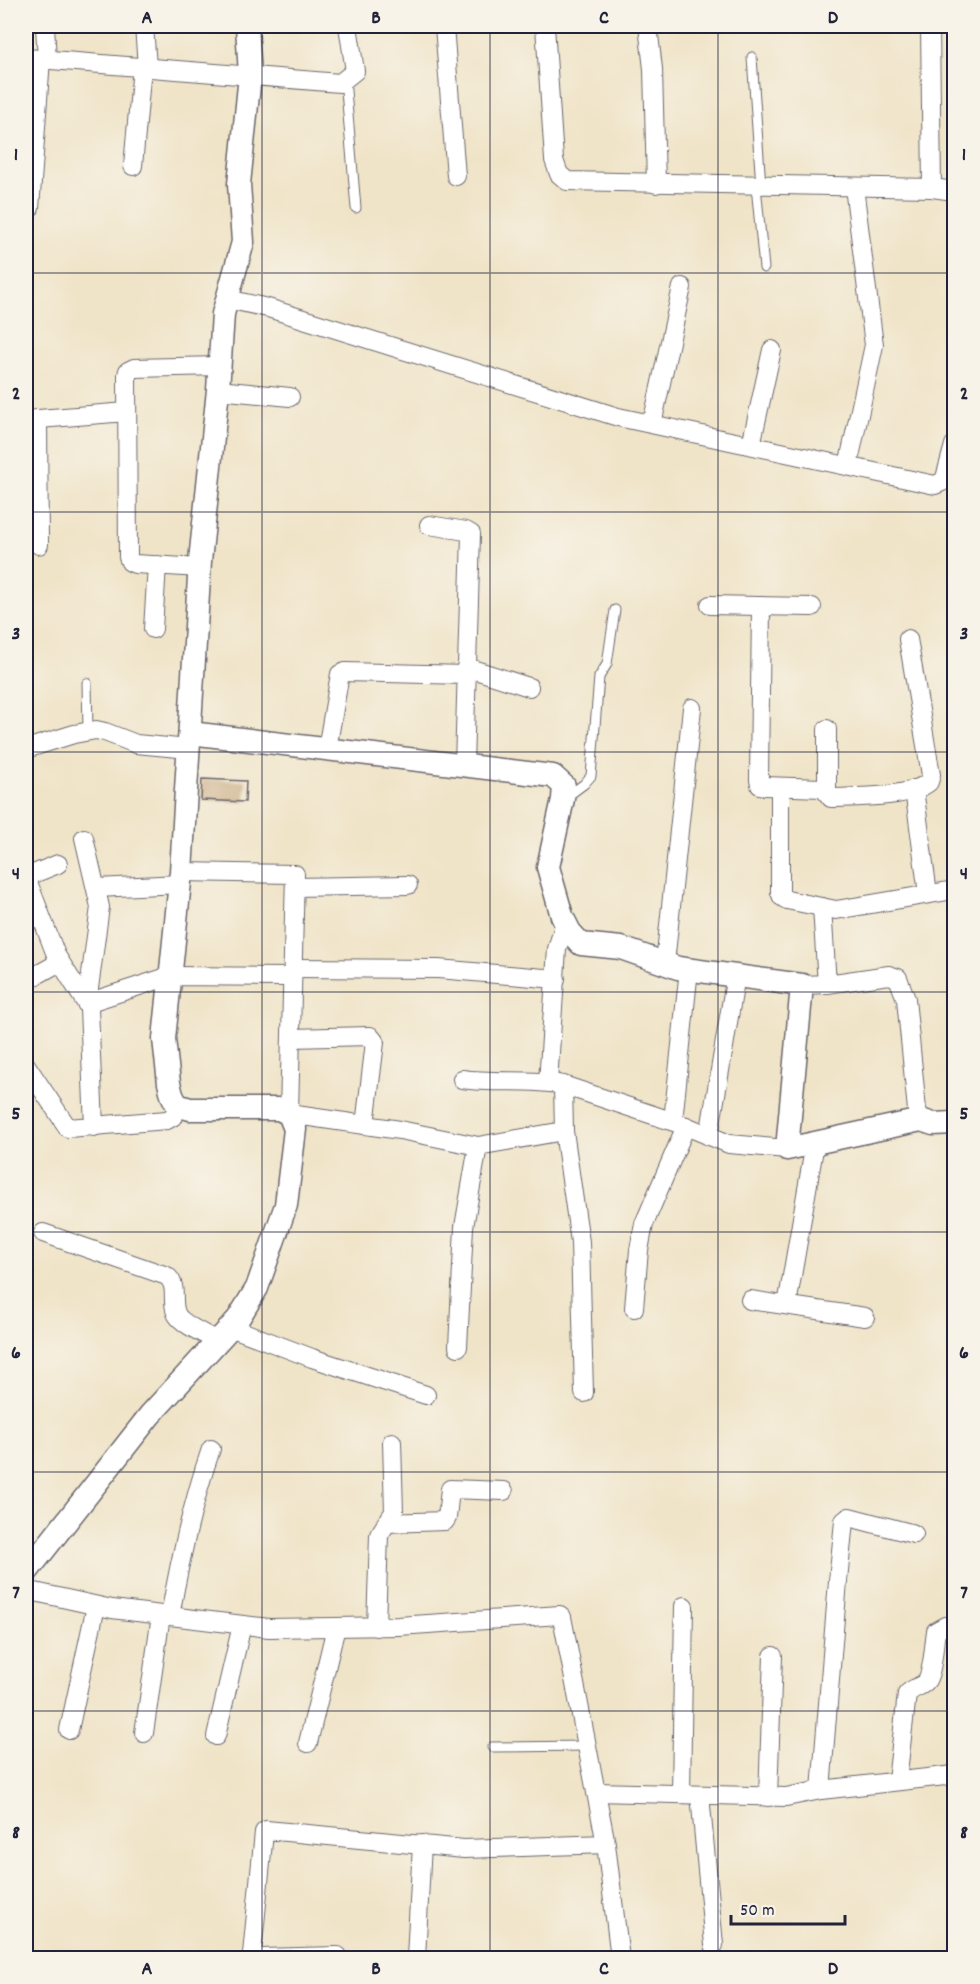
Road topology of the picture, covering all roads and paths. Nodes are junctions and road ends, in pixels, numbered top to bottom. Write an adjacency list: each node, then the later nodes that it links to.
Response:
1 (45, 26): 10 (street)
2 (144, 26): 11 (street)
3 (247, 26): 12 (street)
4 (348, 26): 13 (street)
5 (444, 26): 15 (street)
6 (545, 26): 16 (street)
7 (648, 26): 16 (street)
8 (930, 26): 19 (street)
9 (752, 57): 17 (lane)
10 (38, 59): 11 (street); 21 (street)
11 (145, 67): 12 (street); 14 (street)
12 (250, 75): 13 (street); 25 (street)
13 (345, 79): 22 (lane)
14 (133, 166)
15 (456, 176)
16 (656, 184): 17 (street)
17 (758, 186): 18 (street); 23 (lane)
18 (854, 187): 19 (street); 35 (street)
19 (932, 188): 20 (street)
20 (954, 190)
21 (30, 208)
22 (357, 208)
23 (764, 268)
24 (682, 287): 32 (street)
25 (227, 299): 27 (street); 32 (street)
26 (772, 350): 34 (street)
27 (220, 366): 28 (street); 30 (street)
28 (218, 390): 29 (street); 39 (street)
29 (290, 398)
30 (127, 412): 31 (street); 38 (street)
31 (32, 420): 37 (street)
32 (652, 424): 34 (street)
33 (954, 445): 35 (street)
34 (751, 446): 35 (street)
35 (848, 466)
36 (429, 525): 46 (street)
37 (39, 545)
38 (157, 565): 39 (street); 44 (street)
39 (200, 568): 52 (street)
40 (710, 605): 41 (street)
41 (761, 606): 42 (street); 56 (street)
42 (812, 607)
43 (615, 610): 59 (lane)
44 (153, 629)
45 (908, 639): 57 (street)
46 (466, 671): 48 (street); 54 (street); 55 (street)
47 (87, 683): 51 (lane)
48 (529, 687)
49 (692, 708): 71 (street)
50 (827, 729): 58 (street)
51 (88, 730): 52 (street); 53 (street)
52 (189, 741): 54 (street); 62 (street)
53 (26, 749)
54 (327, 749): 55 (street)
55 (464, 765): 59 (street)
56 (780, 787): 58 (street); 68 (street)
57 (914, 789): 58 (street); 67 (street)
58 (827, 792)
59 (563, 799): 69 (street)
60 (84, 838): 65 (street)
61 (58, 864): 70 (street)
62 (181, 878): 64 (street); 65 (street); 75 (street)
63 (408, 885): 64 (street)
64 (295, 887): 73 (street)
65 (97, 888): 80 (street)
66 (954, 890): 67 (street)
67 (928, 894): 68 (street)
68 (822, 907): 78 (street)
69 (565, 922): 71 (street); 76 (street)
70 (60, 962): 77 (street); 80 (street)
71 (665, 963): 72 (street)
72 (688, 969): 74 (street); 89 (street)
73 (293, 973): 75 (street); 76 (street); 81 (street)
74 (736, 975): 79 (street); 93 (street)
75 (170, 976): 80 (street); 85 (street)
76 (556, 979): 84 (street)
77 (26, 981)
78 (827, 984): 79 (street); 87 (street)
79 (802, 986): 96 (street)
80 (87, 1004): 91 (street)
81 (291, 1038): 86 (street); 90 (street)
82 (26, 1065): 91 (street)
83 (462, 1079): 84 (street)
84 (556, 1083): 89 (street); 92 (street)
85 (177, 1105): 86 (street); 91 (street)
86 (289, 1114): 90 (street); 102 (street)
87 (921, 1120): 88 (street); 94 (street)
88 (954, 1123)
89 (680, 1124): 93 (street); 100 (street)
90 (365, 1125): 95 (street)
91 (93, 1127)
92 (564, 1131): 95 (street); 104 (street)
93 (709, 1136): 96 (street)
94 (815, 1143): 96 (street); 99 (street)
95 (478, 1146): 103 (street)
96 (787, 1149)
97 (43, 1233): 102 (street)
98 (750, 1300): 99 (street)
99 (787, 1305): 101 (street)
100 (634, 1308)
101 (865, 1317)
102 (224, 1334): 105 (street); 111 (street)
103 (458, 1347)
104 (584, 1393)
105 (426, 1395)
106 (392, 1442): 109 (street)
107 (211, 1449): 115 (street)
108 (504, 1491): 109 (street)
109 (386, 1523): 118 (street)
110 (915, 1534): 129 (street)
111 (26, 1573)
112 (26, 1590): 113 (street)
113 (96, 1606): 115 (street); 121 (street)
114 (684, 1606): 131 (street)
115 (165, 1616): 116 (street); 122 (street)
116 (242, 1625): 117 (street); 123 (street)
117 (336, 1627): 118 (street); 124 (street)
118 (376, 1627): 125 (street)
119 (954, 1628): 128 (street)
120 (773, 1656): 133 (street)
121 (69, 1730)
122 (144, 1733)
123 (216, 1736)
124 (308, 1743)
125 (587, 1746): 126 (lane); 130 (street)
126 (492, 1747)
127 (954, 1775): 128 (street)
128 (897, 1781): 129 (street)
129 (821, 1790): 133 (street)
130 (596, 1792): 131 (street); 135 (street)
131 (681, 1794): 132 (street)
132 (700, 1795): 133 (street); 136 (street)
133 (768, 1797)
134 (422, 1844): 135 (street); 137 (street); 138 (street)
135 (606, 1844): 139 (street)
136 (714, 1945)
137 (338, 1956)
138 (416, 1959)
139 (620, 1959)

